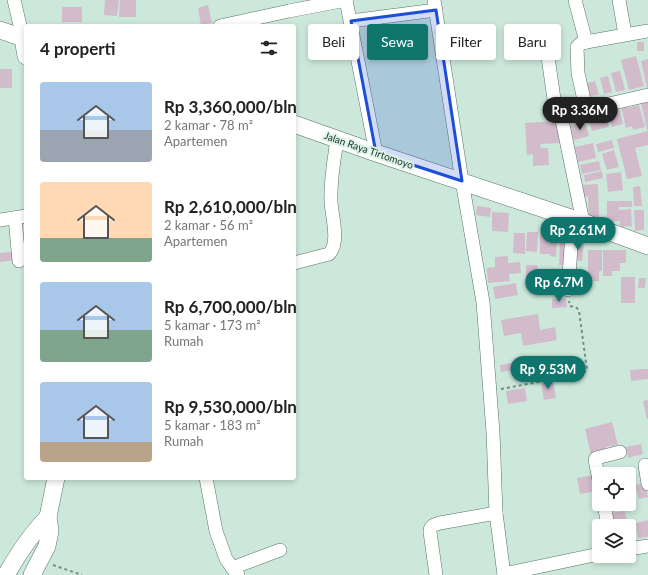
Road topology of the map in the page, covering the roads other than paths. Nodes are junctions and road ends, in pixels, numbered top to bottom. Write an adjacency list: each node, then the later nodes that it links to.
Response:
1 (14, 0): 11 (street)
2 (346, 0): 6 (street); 7 (street)
3 (575, 0): 12 (street)
4 (619, 0): 10 (street)
5 (435, 5): 6 (street); 20 (street)
6 (351, 21): 19 (street)
7 (229, 24)
8 (0, 30): 11 (street)
9 (648, 30): 10 (street)
10 (625, 34): 12 (street)
11 (24, 39)
12 (586, 42): 15 (street)
13 (549, 60): 16 (street)
14 (648, 95): 15 (street)
15 (586, 109): 16 (street)
16 (561, 115): 23 (street)
17 (296, 125): 18 (street, Jalan Raya Tirtomoyo)
18 (337, 140): 19 (street, Jalan Raya Tirtomoyo); 26 (street)
19 (376, 153): 20 (street, Jalan Raya Tirtomoyo)
20 (454, 179): 23 (street, Jalan Raya Tirtomoyo); 34 (street)
21 (21, 217): 22 (street); 25 (street)
22 (0, 220)
23 (578, 220): 24 (street, Jalan Raya Tirtomoyo); 27 (street)
24 (648, 246)
25 (19, 261)
26 (296, 262)
27 (568, 290)
28 (620, 452): 30 (street)
29 (645, 465): 32 (street)
30 (596, 467)
31 (206, 480): 40 (street)
32 (648, 484)
33 (49, 509): 39 (street); 42 (street); 43 (street); 44 (street)
34 (496, 513): 41 (street); 45 (street)
35 (648, 546): 36 (street)
36 (636, 548)
37 (280, 550): 40 (street)
38 (592, 555): 41 (street)
39 (36, 568)
40 (235, 571)
41 (504, 574)
42 (6, 575)
43 (17, 575)
44 (23, 575)
45 (436, 575)

